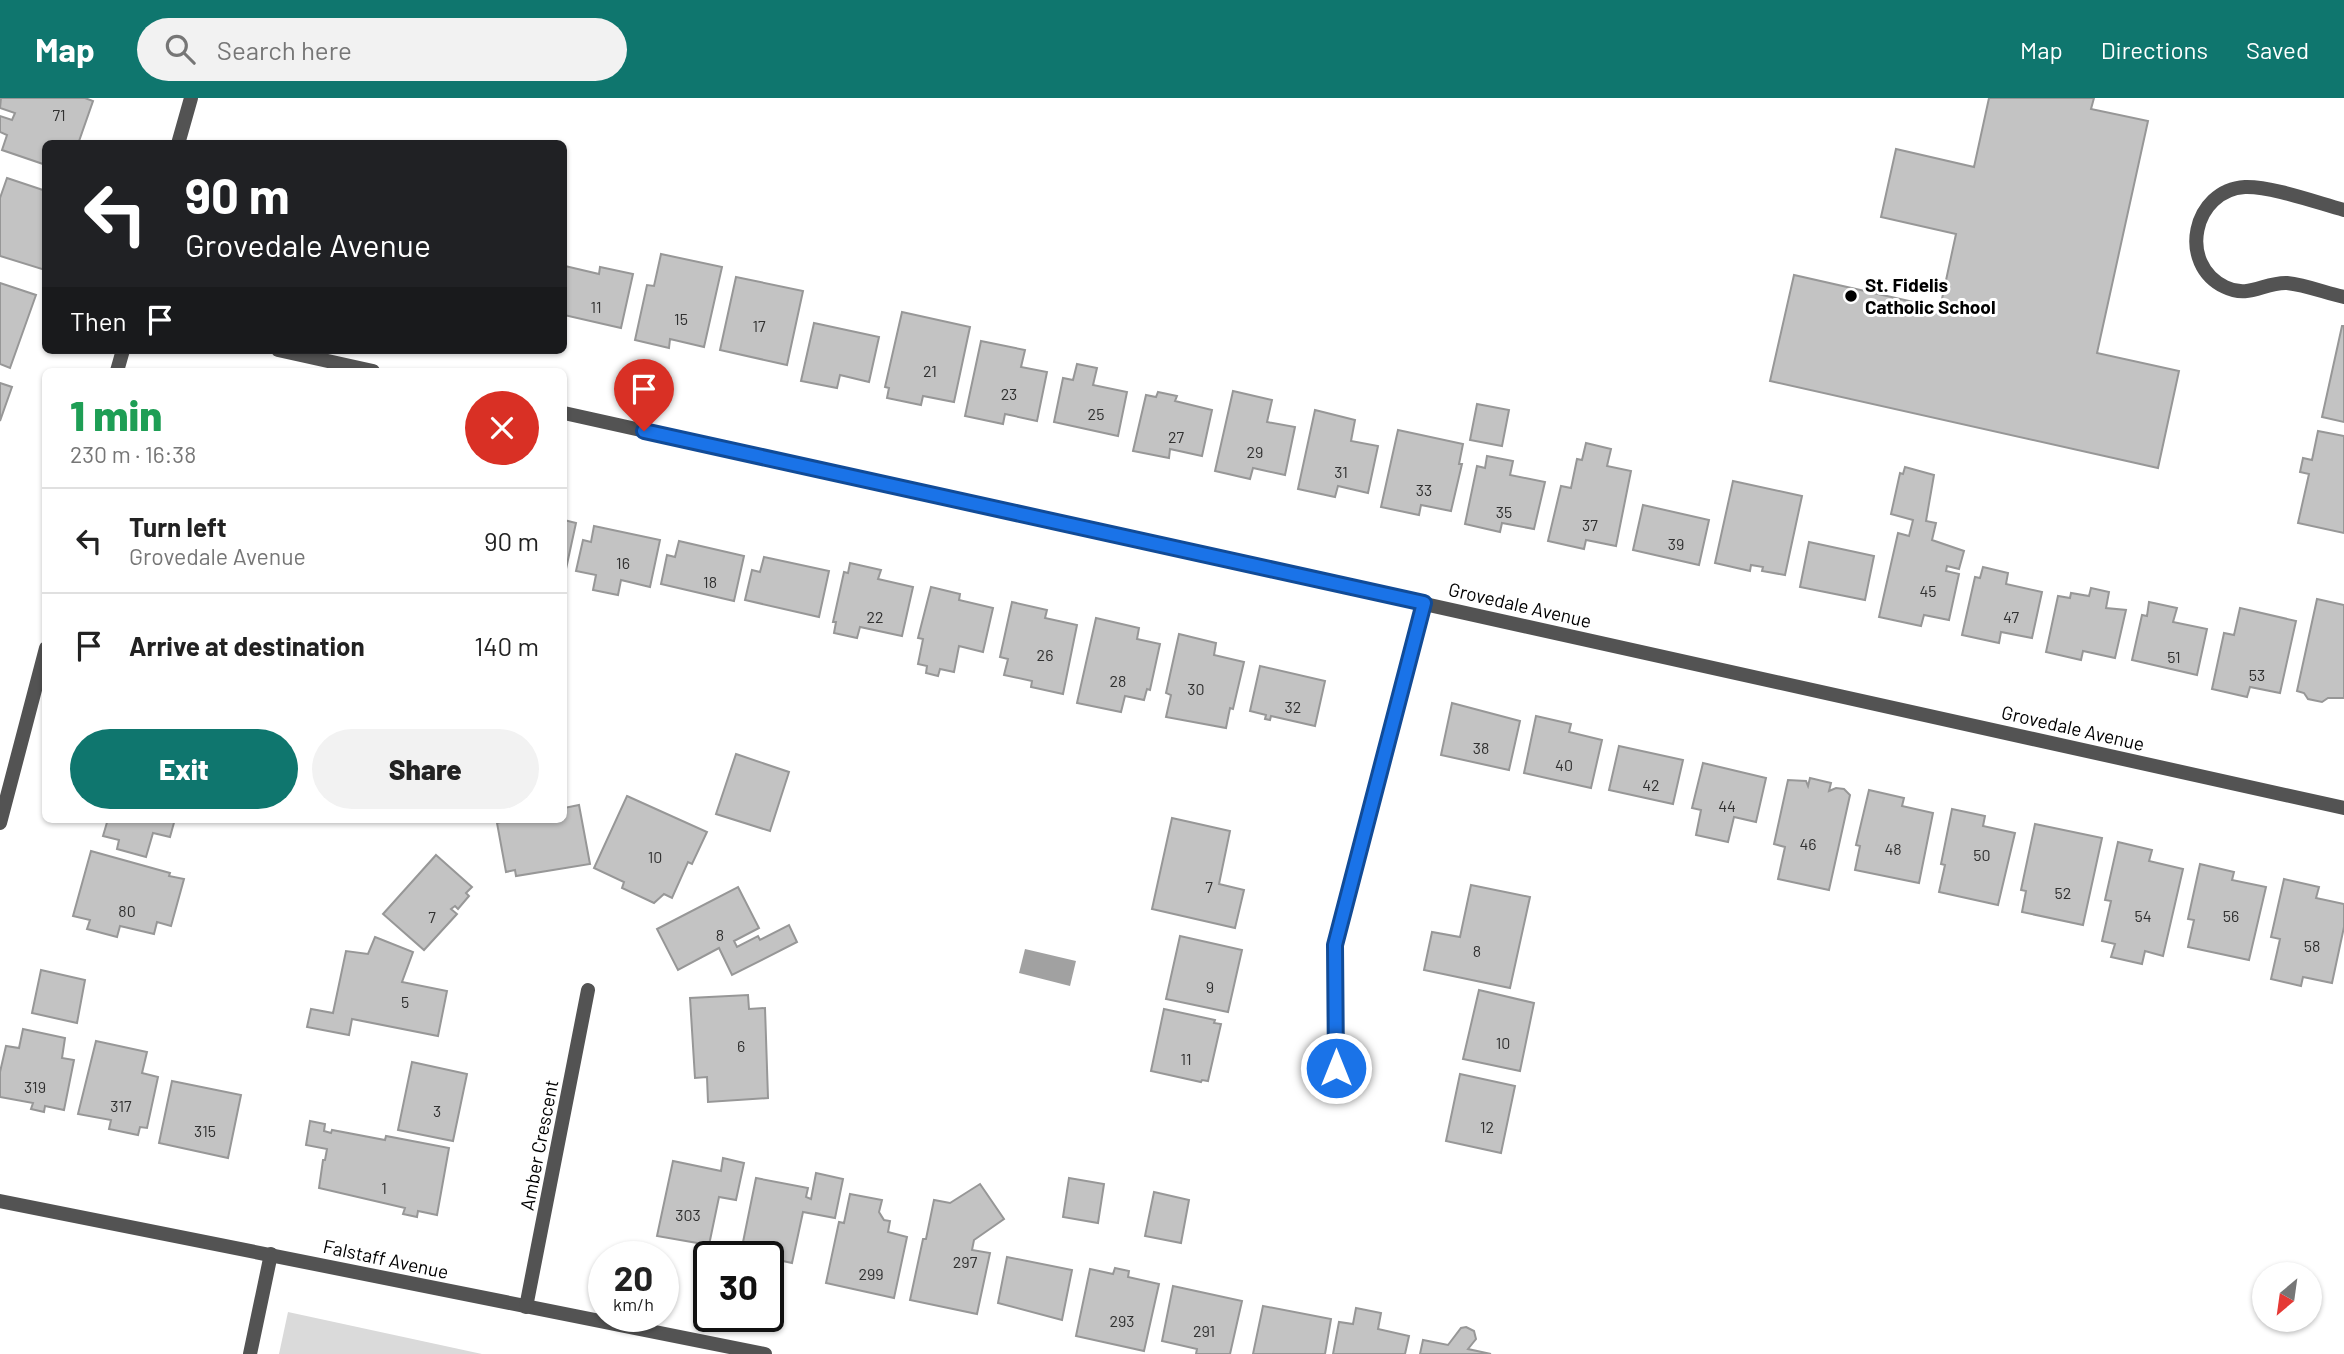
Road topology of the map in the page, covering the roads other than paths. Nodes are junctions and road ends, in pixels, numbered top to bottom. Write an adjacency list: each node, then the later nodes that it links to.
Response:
1 (191, 98): 2 (street)
2 (179, 140)
3 (2344, 210): 4 (street)
4 (2344, 297)
5 (296, 354): 6 (street)
6 (359, 368)
7 (567, 414): 8 (street, Grovedale Avenue)
8 (1424, 603): 10 (street, Grovedale Avenue); 13 (street)
9 (42, 663): 11 (street)
10 (2344, 808)
11 (0, 823)
12 (588, 990): 16 (street, Amber Crescent)
13 (1336, 1068)
14 (0, 1201): 15 (street, Falstaff Avenue)
15 (271, 1254): 16 (street, Falstaff Avenue); 17 (street)
16 (526, 1307): 18 (street, Falstaff Avenue)
17 (250, 1354)
18 (765, 1354)

